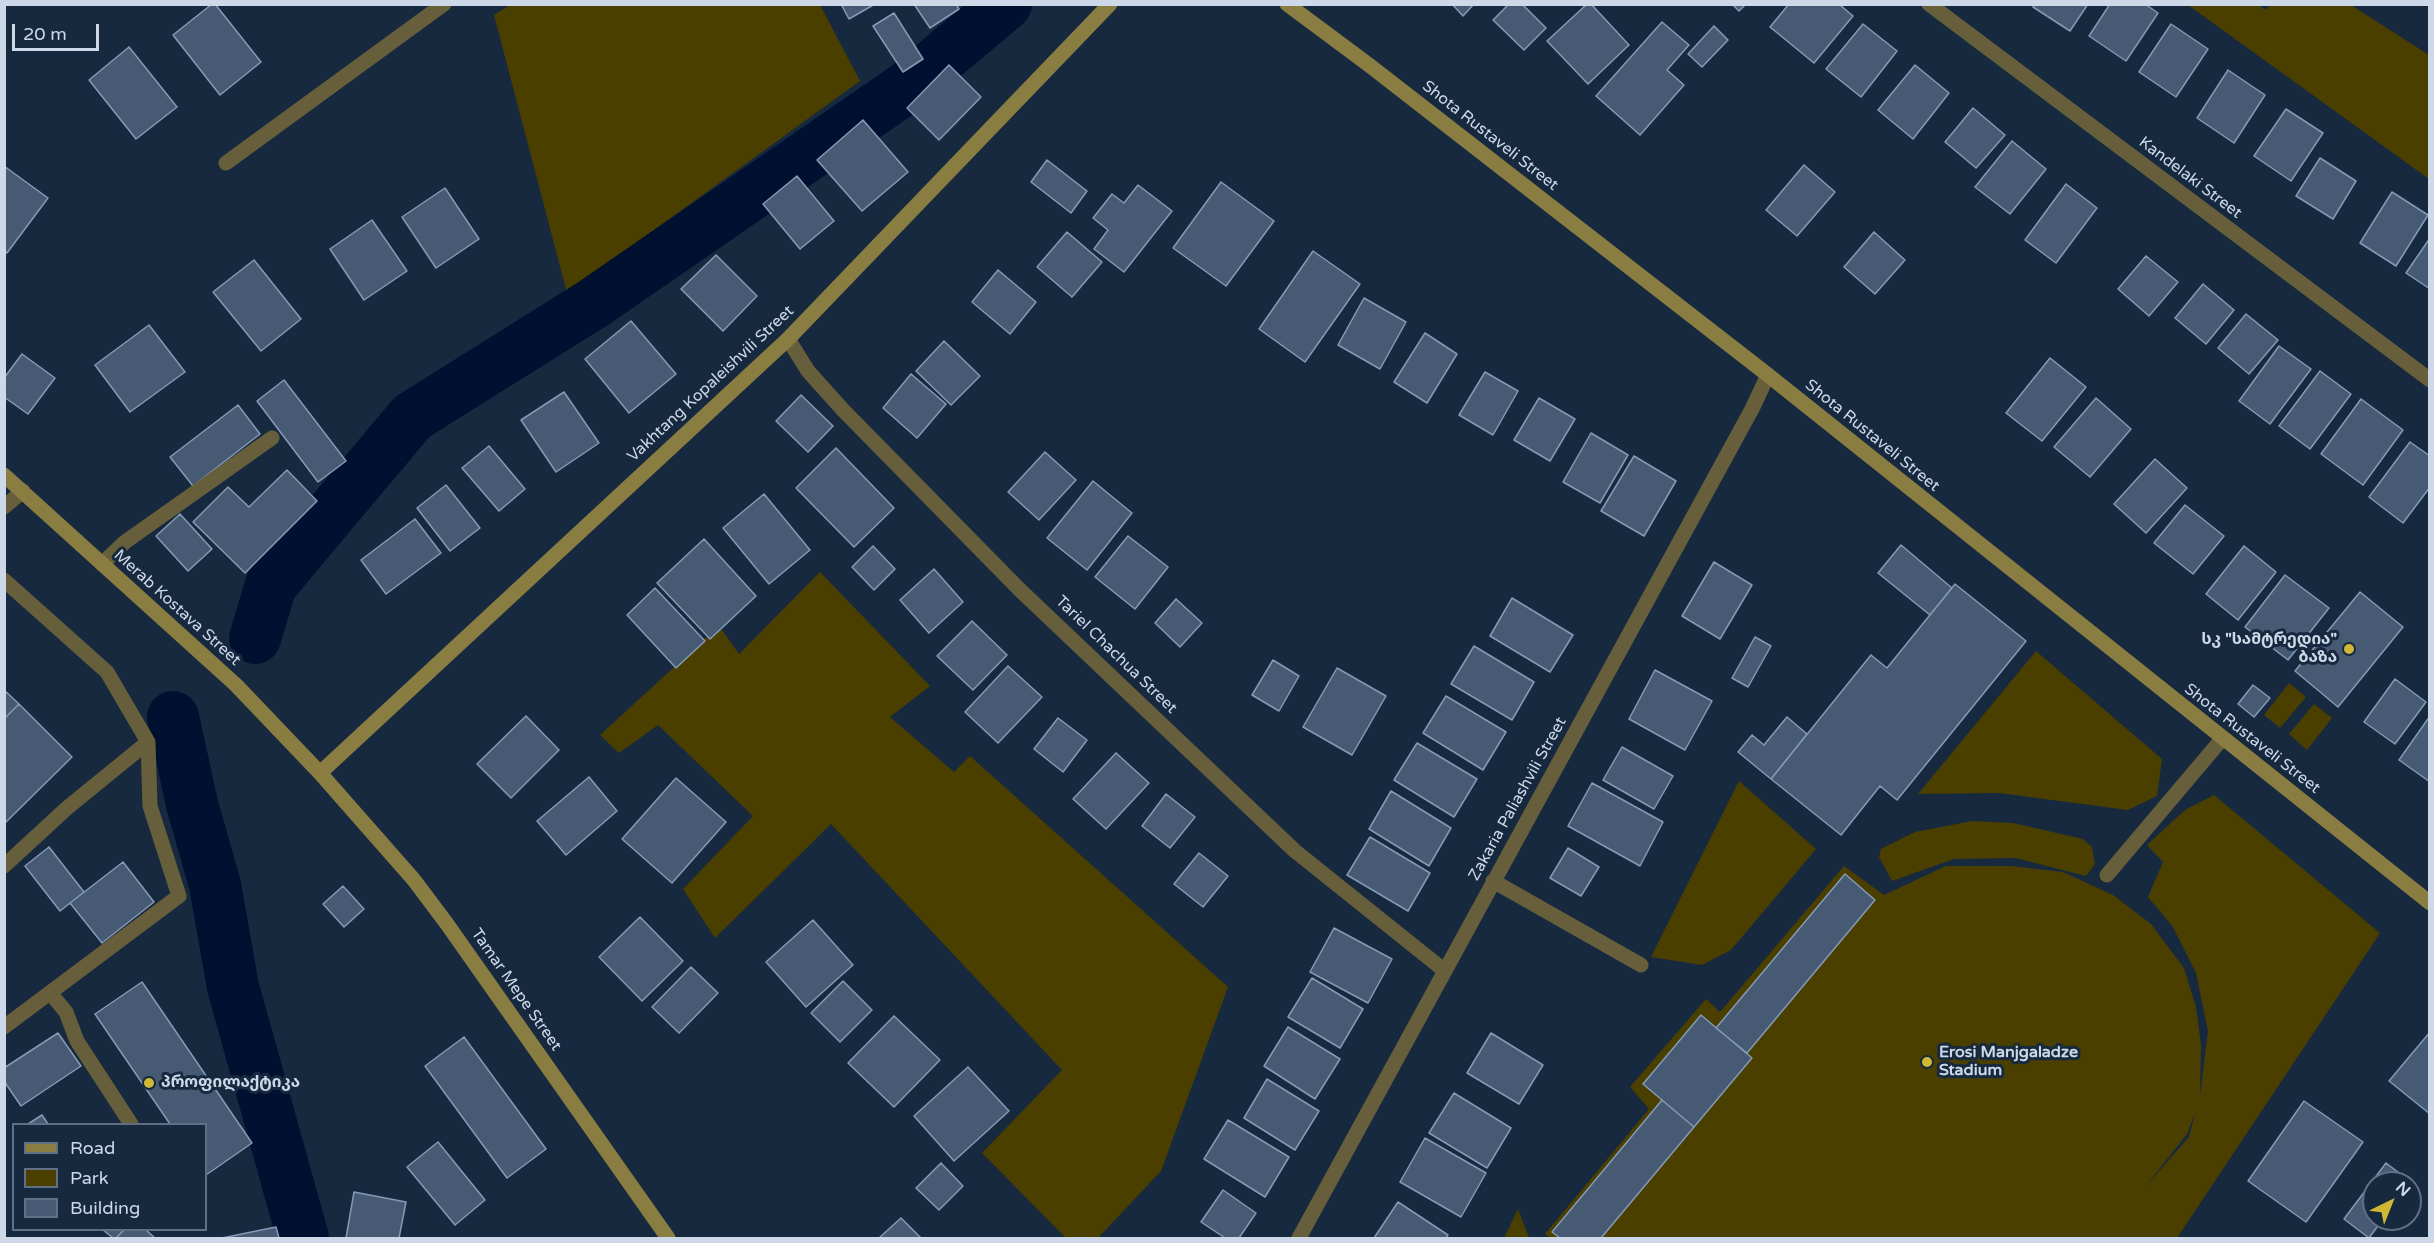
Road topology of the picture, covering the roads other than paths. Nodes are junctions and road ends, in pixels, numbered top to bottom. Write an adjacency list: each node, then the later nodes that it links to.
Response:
1 (444, 4): 5 (street)
2 (1110, 4): 6 (street, Vakhtang Kopaleishvili Street)
3 (1287, 4): 7 (street, Shota Rustaveli Street)
4 (1929, 4): 8 (street, Kandelaki Street)
5 (226, 163)
6 (788, 339): 17 (street, Vakhtang Kopaleishvili Street); 23 (street, Tariel Chachua Street)
7 (1768, 375): 15 (street, Shota Rustaveli Street); 20 (street, Zakaria Paliashvili Street)
8 (2430, 380)
9 (272, 438): 13 (street)
10 (5, 477): 11 (street, Merab Kostava Street)
11 (23, 491): 12 (street); 13 (street, Merab Kostava Street)
12 (4, 507)
13 (102, 564): 17 (street, Merab Kostava Street)
14 (4, 580): 16 (street)
15 (2222, 739): 19 (street); 21 (street, Shota Rustaveli Street)
16 (148, 742): 18 (street); 24 (street)
17 (320, 773): 27 (street, Tamar Mepe Street)
18 (4, 866)
19 (2107, 875)
20 (1493, 882): 22 (street); 23 (street, Zakaria Paliashvili Street)
21 (2430, 903)
22 (1641, 965)
23 (1445, 971): 28 (street, Zakaria Paliashvili Street)
24 (51, 994): 25 (street); 26 (street)
25 (4, 1027)
26 (130, 1123)
27 (668, 1239)
28 (1299, 1239)

